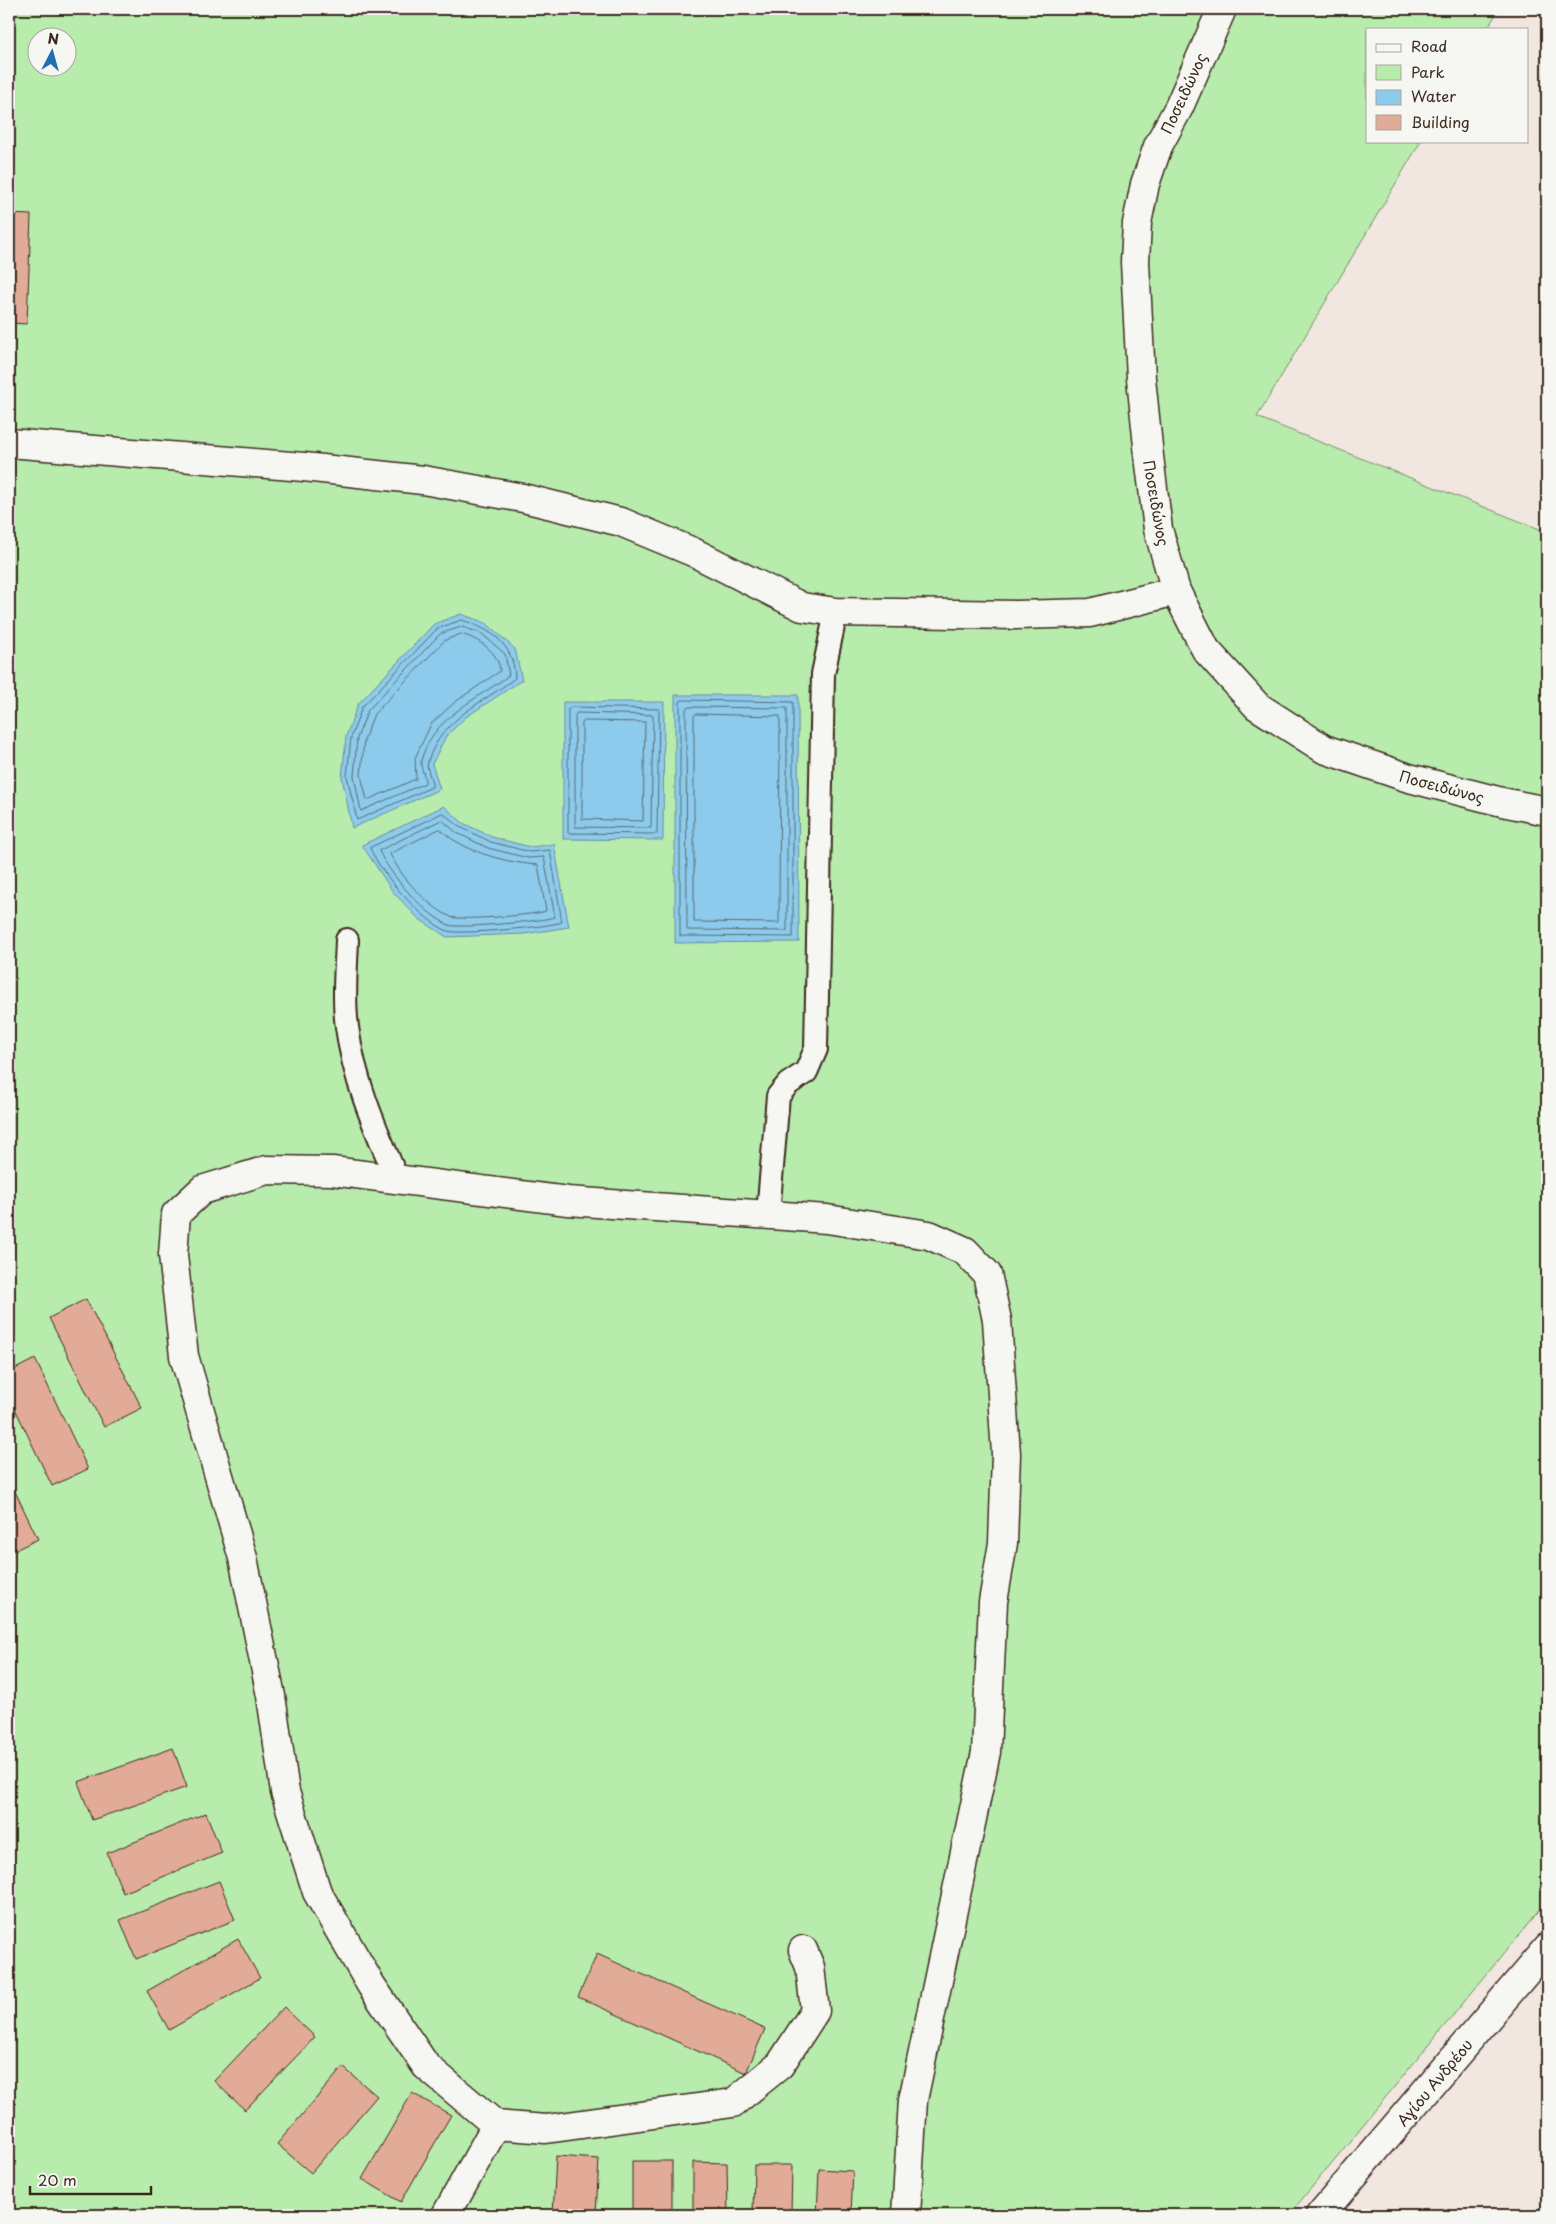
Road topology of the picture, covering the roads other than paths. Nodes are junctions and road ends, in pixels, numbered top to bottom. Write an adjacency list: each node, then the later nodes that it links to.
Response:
1 (1222, 9): 3 (street, Ποσειδώνος)
2 (9, 443): 4 (street)
3 (1176, 591): 4 (street); 5 (street, Ποσειδώνος)
4 (836, 612): 8 (lane)
5 (1547, 811)
6 (347, 940): 7 (lane)
7 (397, 1180): 8 (street); 11 (street)
8 (768, 1214): 13 (street)
9 (1547, 1948): 14 (street, Αγίου Ανδρέου)
10 (803, 1950): 11 (street)
11 (496, 2125): 12 (street)
12 (446, 2215)
13 (906, 2215)
14 (1320, 2215)

